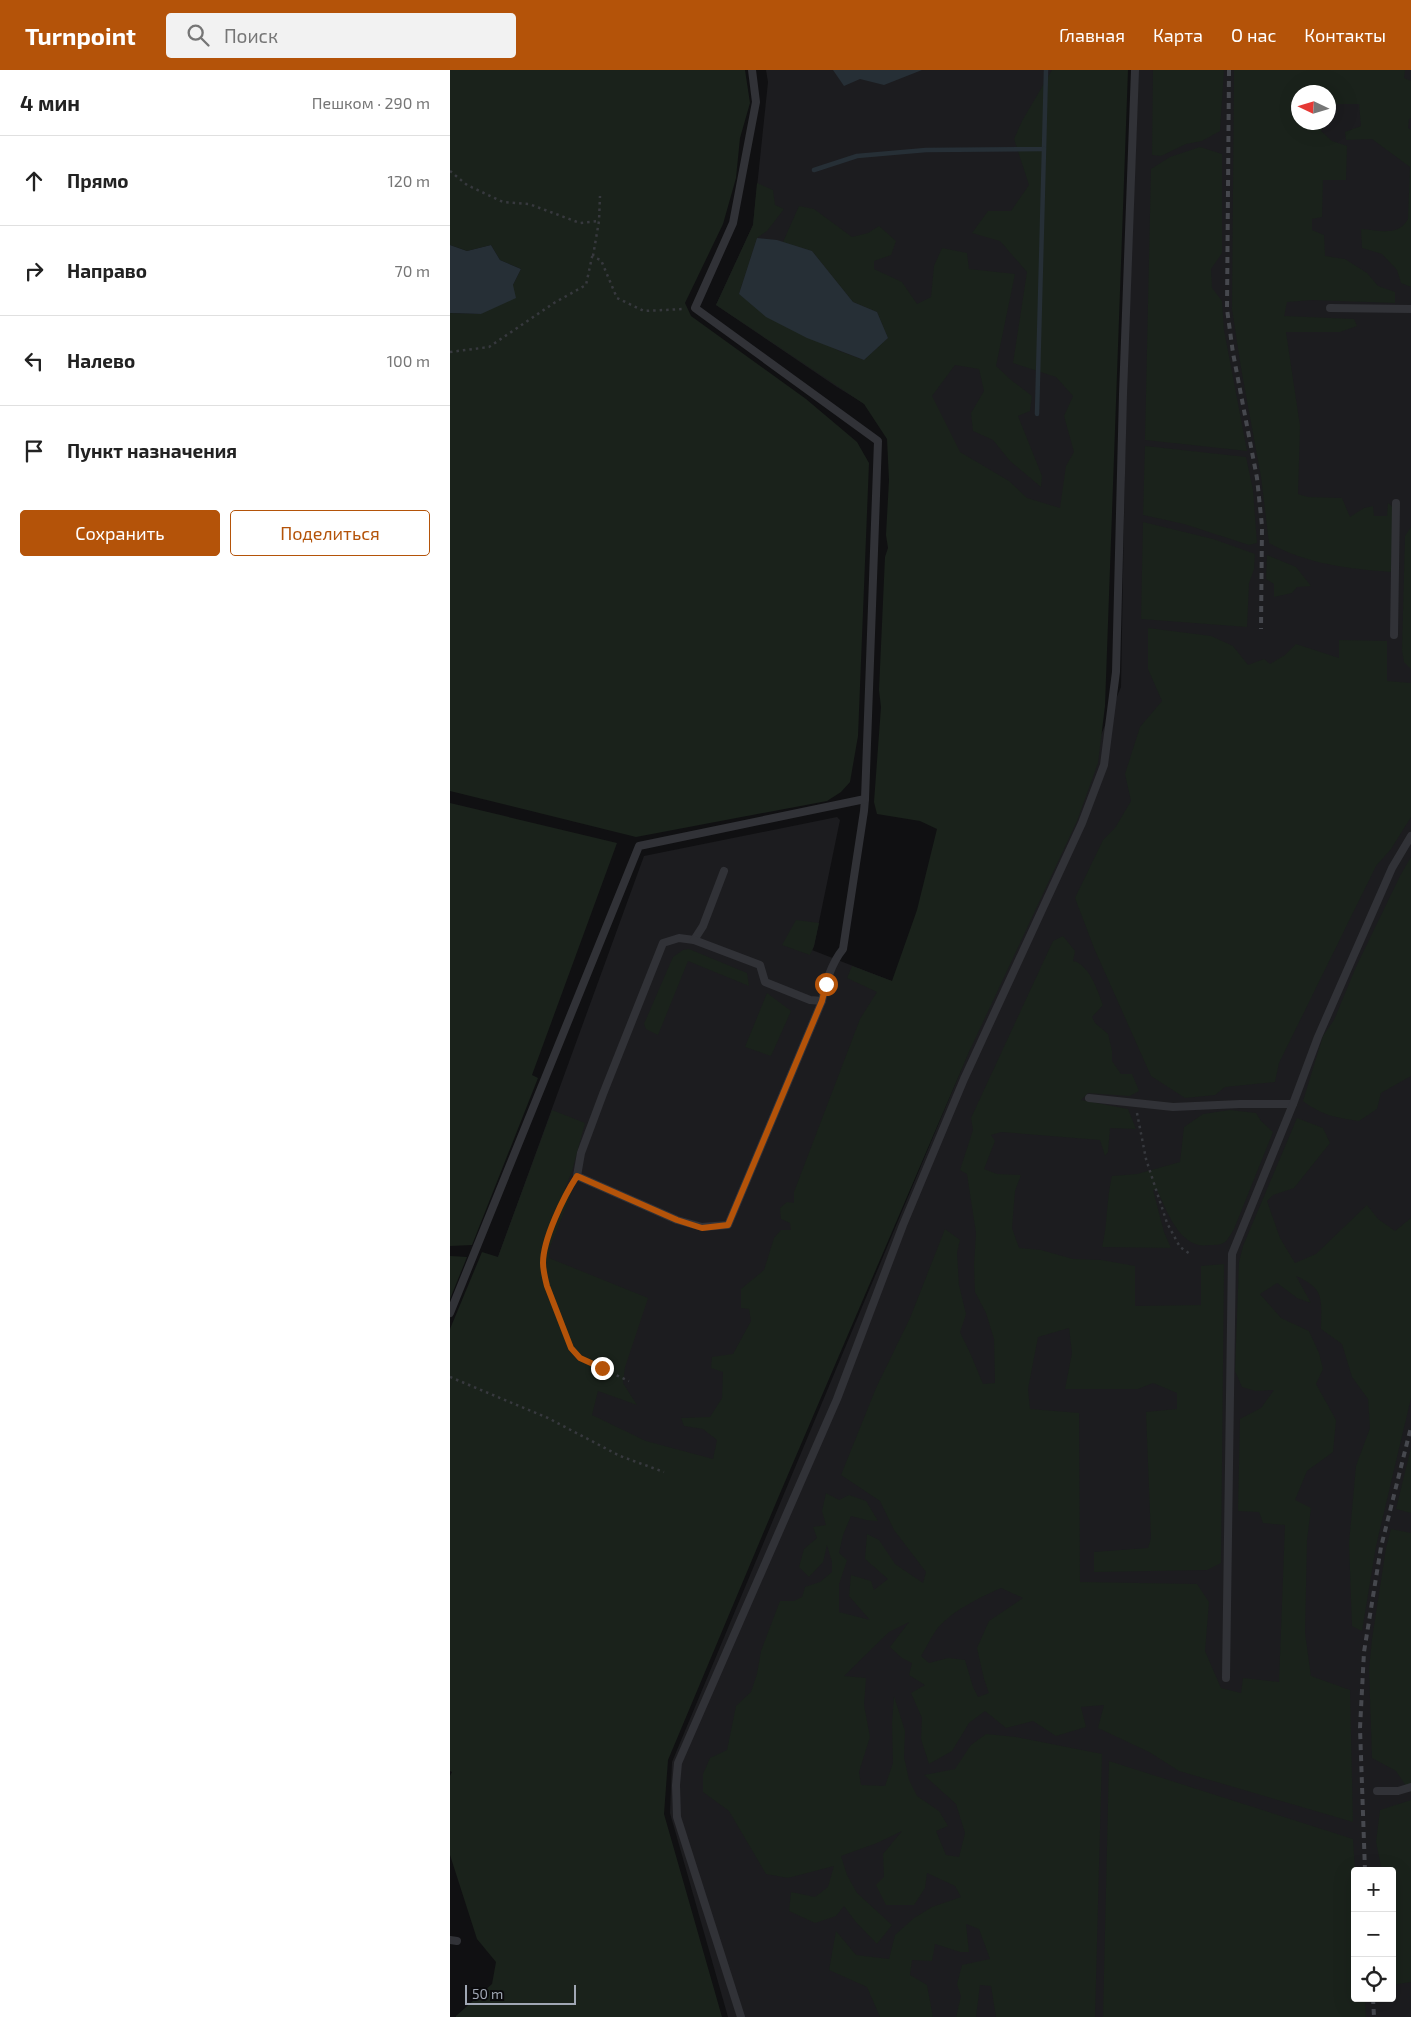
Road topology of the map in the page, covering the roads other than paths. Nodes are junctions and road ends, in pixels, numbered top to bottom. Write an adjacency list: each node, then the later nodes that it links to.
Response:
1 (752, 70): 7 (lane)
2 (1135, 70): 18 (lane)
3 (1330, 308): 4 (lane)
4 (1411, 309)
5 (1396, 503): 6 (lane)
6 (1394, 636)
7 (865, 799): 11 (lane); 14 (lane)
8 (1411, 836): 13 (lane)
9 (724, 871): 10 (lane)
10 (694, 940): 11 (lane); 11 (lane)
11 (822, 1001)
12 (1089, 1098): 13 (lane)
13 (1293, 1104): 15 (lane)
14 (450, 1313)
15 (1226, 1678)
16 (1411, 1787): 17 (lane)
17 (1377, 1791)
18 (741, 2017)

